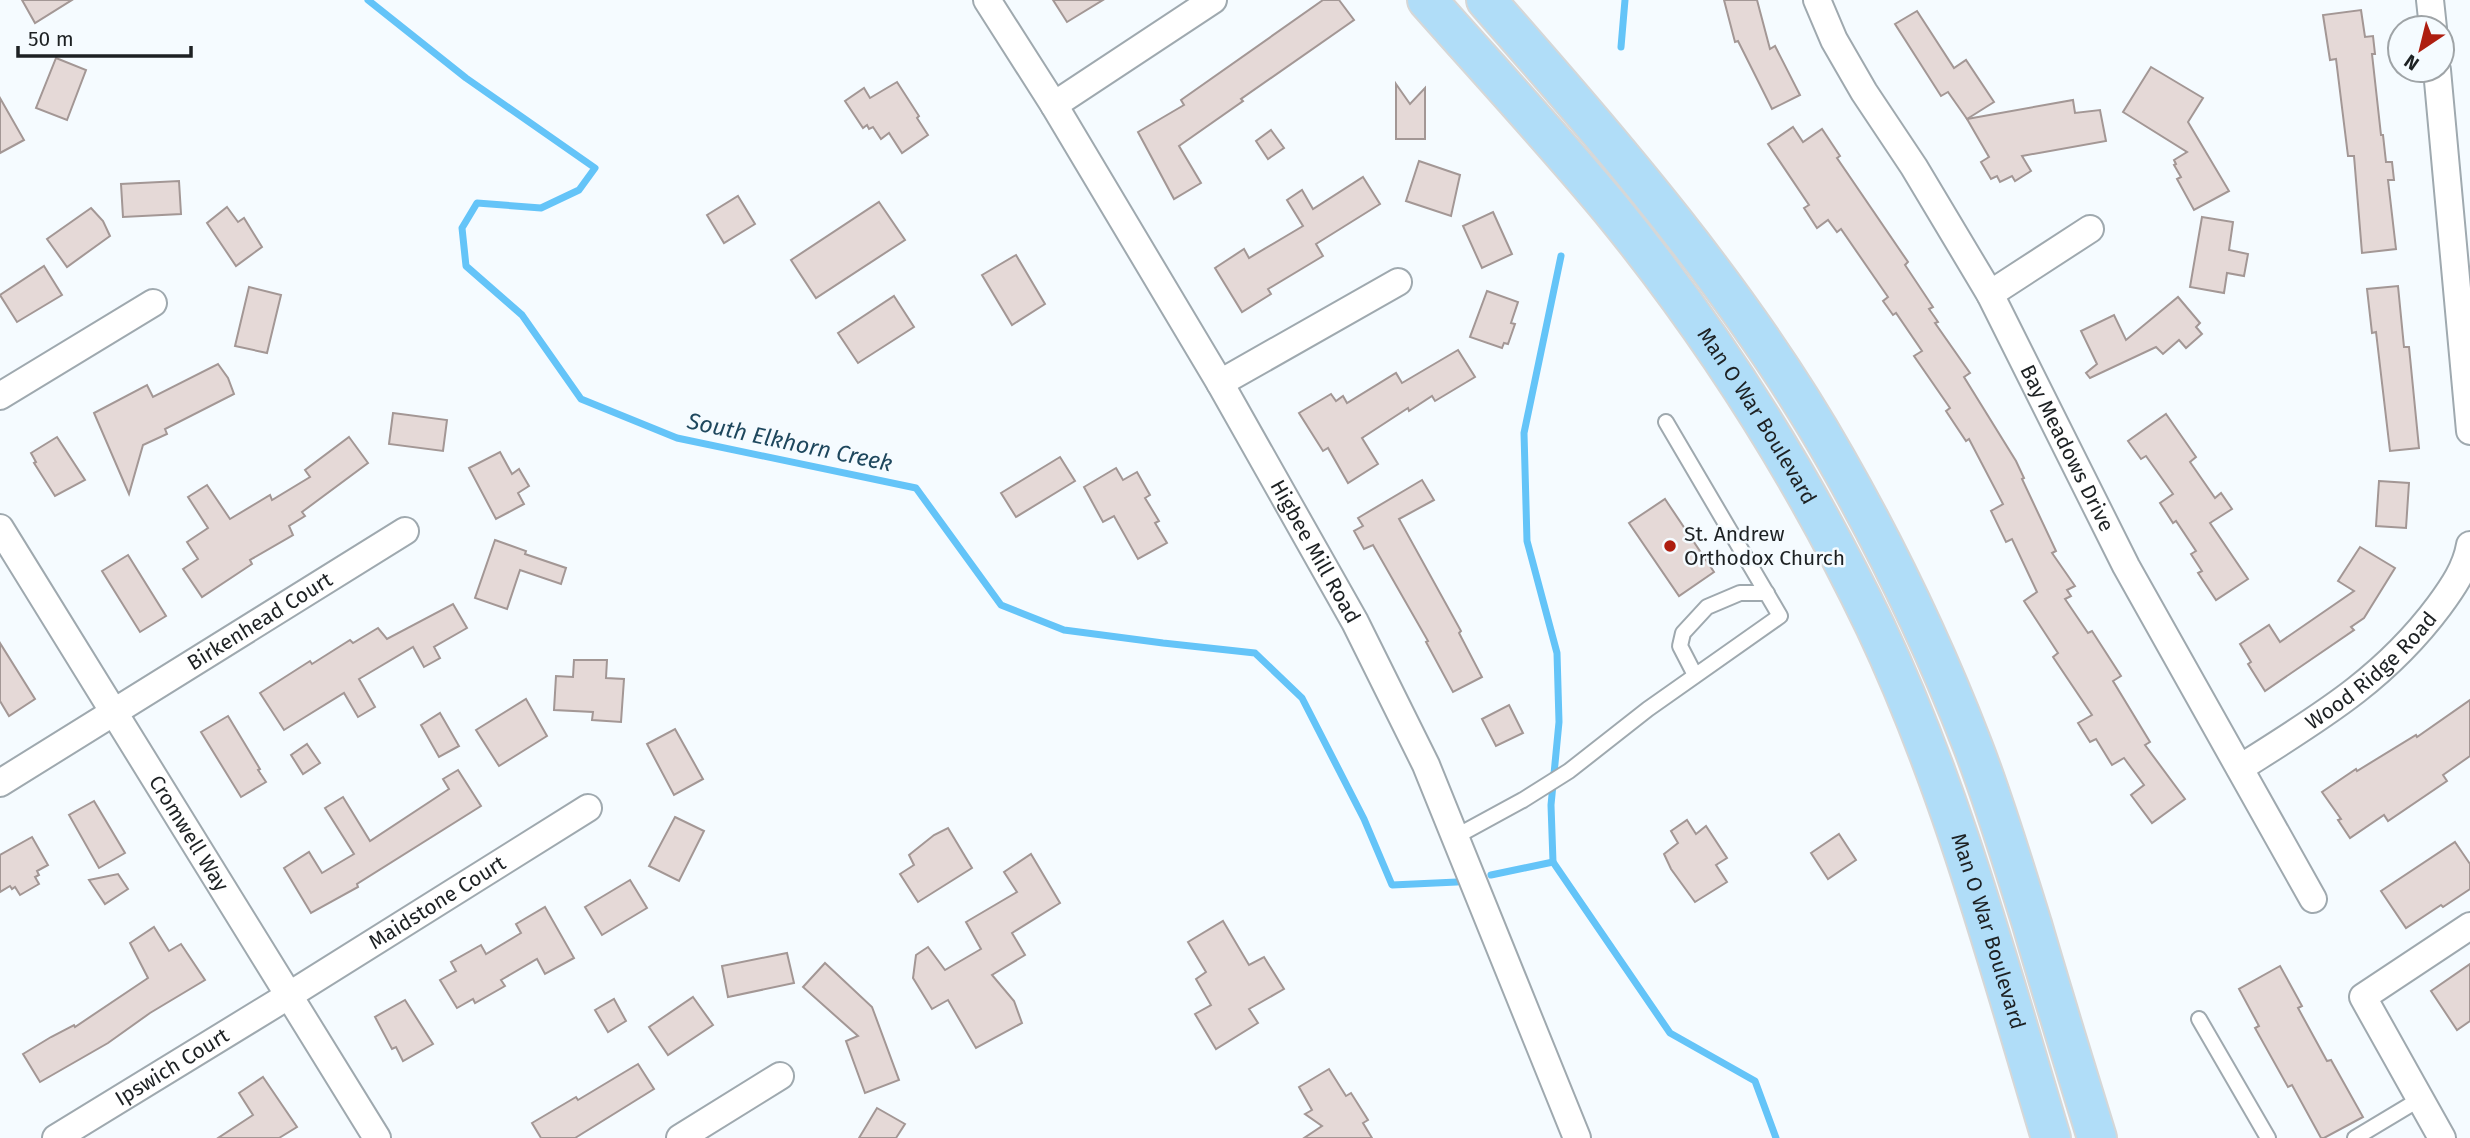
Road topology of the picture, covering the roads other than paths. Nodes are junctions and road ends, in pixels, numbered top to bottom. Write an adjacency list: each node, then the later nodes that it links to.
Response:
1 (987, 0): 7 (street, Higbee Mill Road)
2 (1213, 0): 7 (street)
3 (1427, 0): 36 (main road, Man O War Boulevard)
4 (1486, 0): 37 (main road, Man O War Boulevard)
5 (1817, 0): 10 (street, Bay Meadows Drive)
6 (2438, 84): 15 (street)
7 (1054, 105): 12 (street, Higbee Mill Road)
8 (2090, 229): 10 (street)
9 (1398, 282): 12 (street)
10 (1990, 294): 22 (street, Bay Meadows Drive)
11 (153, 303): 13 (street)
12 (1220, 383): 25 (street, Higbee Mill Road)
13 (0, 396)
14 (1666, 422): 19 (lane)
15 (2470, 431)
16 (0, 528): 21 (street, Cromwell Way)
17 (405, 531): 21 (street, Birkenhead Court)
18 (2470, 545): 22 (street, Wood Ridge Road)
19 (1767, 593): 20 (lane); 20 (lane)
20 (1695, 675): 25 (lane)
21 (115, 713): 23 (street, Birkenhead Court); 28 (street, Cromwell Way)
22 (2240, 768): 26 (street, Bay Meadows Drive)
23 (0, 783)
24 (587, 808): 28 (street, Maidstone Court)
25 (1455, 837): 35 (street, Higbee Mill Road)
26 (2313, 899)
27 (2470, 926): 31 (street)
28 (288, 996): 32 (street, Ipswich Court); 33 (street, Cromwell Way)
29 (2199, 1019): 38 (lane)
30 (780, 1076): 34 (street)
31 (2420, 1099): 39 (lane); 40 (street)
32 (57, 1138)
33 (377, 1138)
34 (680, 1138)
35 (1577, 1138)
36 (2051, 1138)
37 (2097, 1138)
38 (2268, 1138)
39 (2355, 1138)
40 (2442, 1138)

